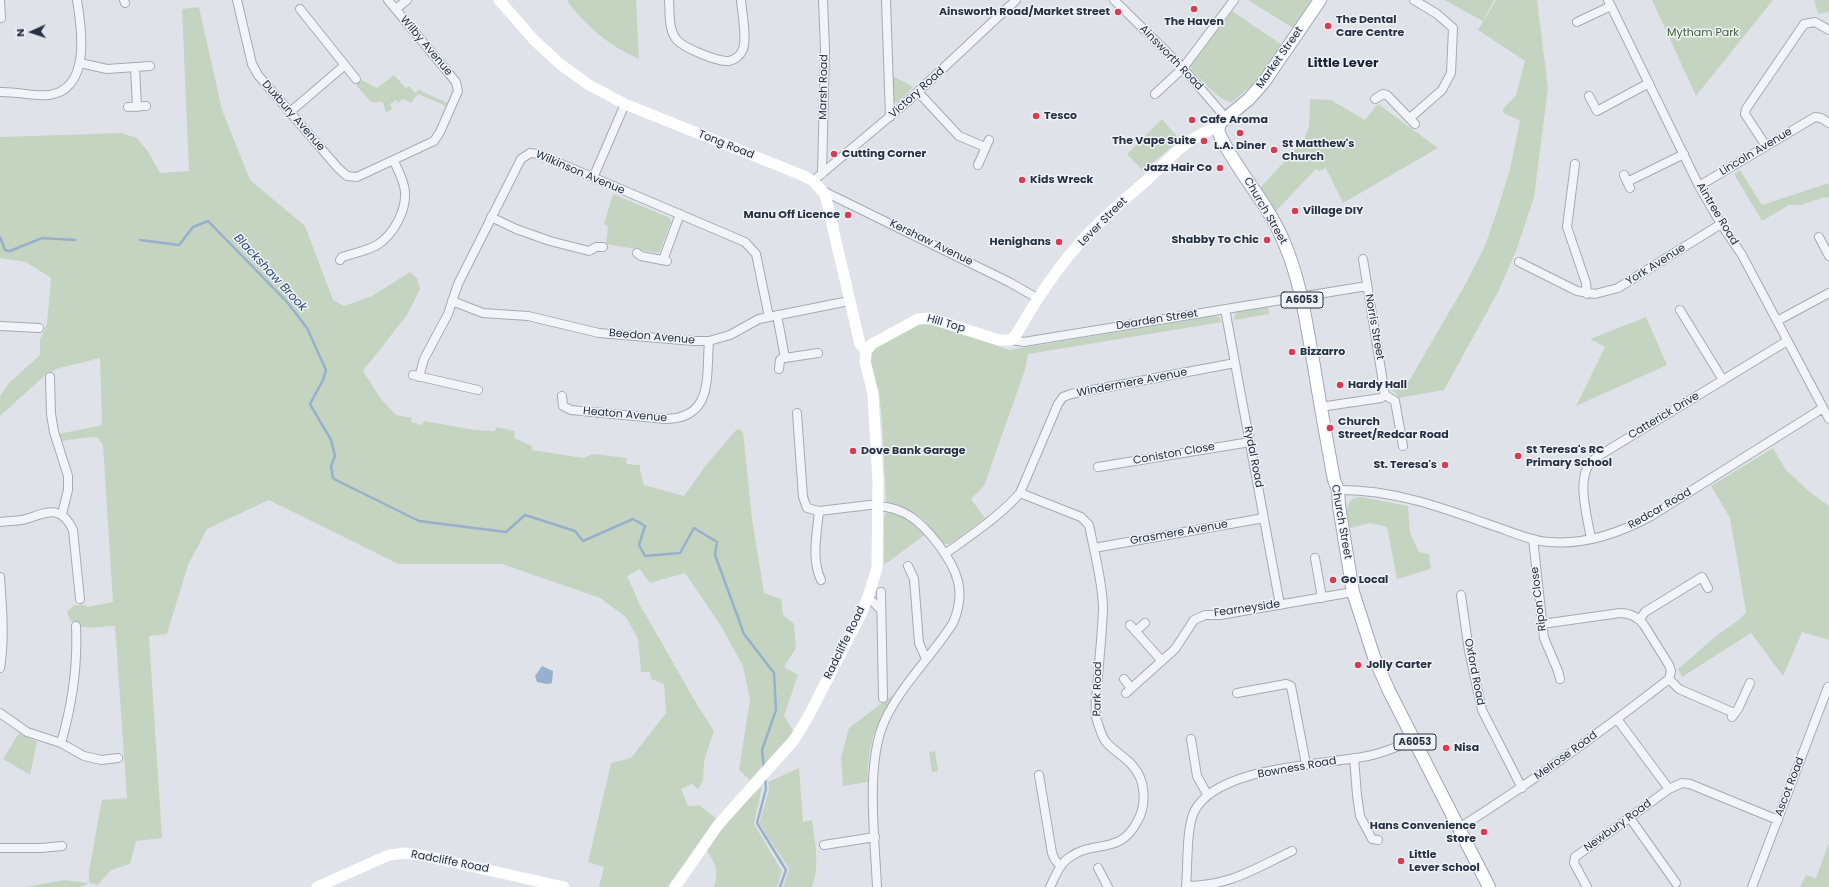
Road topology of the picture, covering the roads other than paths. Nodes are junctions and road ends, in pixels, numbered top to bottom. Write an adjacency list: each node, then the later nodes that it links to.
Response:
1 (0, 0): 19 (street)
2 (77, 0): 22 (street)
3 (237, 0): 38 (street, Duxbury Avenue)
4 (388, 0): 18 (street, Wilby Avenue)
5 (407, 0): 18 (street)
6 (499, 0): 34 (main road, Tong Road)
7 (669, 0): 8 (street)
8 (741, 0)
9 (823, 0): 47 (street, Marsh Road)
10 (886, 0): 39 (street)
11 (1016, 0): 30 (street, Victory Road)
12 (1114, 0): 26 (street, Ainsworth Road)
13 (1234, 0): 26 (street)
14 (1320, 0): 40 (main road, Market Street)
15 (1414, 0): 33 (street)
16 (1610, 3): 20 (street, Aintree Road); 28 (street, Aintree Road)
17 (300, 9): 23 (street)
18 (396, 9): 44 (street, Wilby Avenue)
19 (3, 19)
20 (1576, 22)
21 (1829, 30): 42 (street)
22 (80, 63): 25 (street); 29 (street)
23 (345, 65): 27 (street); 38 (street)
24 (150, 66): 25 (street)
25 (135, 67): 37 (street)
26 (1182, 68): 31 (street); 40 (street, Ainsworth Road)
27 (356, 79)
28 (1649, 83): 32 (street); 43 (street, Aintree Road)
29 (0, 92)
30 (918, 92): 39 (street, Victory Road); 46 (street)
31 (1155, 94)
32 (1589, 96)
33 (1375, 99)
34 (625, 104): 48 (street); 49 (main road, Tong Road)
35 (146, 106): 37 (street)
36 (128, 107): 37 (street)
37 (137, 107)
38 (290, 112): 44 (street, Duxbury Avenue)
39 (890, 116): 47 (street, Victory Road)
40 (1222, 123): 66 (main road, Church Street / A6053); 67 (main road, Lever Street)
41 (1829, 123): 42 (street, Lincoln Avenue)
42 (1766, 146): 51 (street, Lincoln Avenue)
43 (1684, 154): 50 (street); 51 (street, Aintree Road)
44 (394, 161): 60 (street)
45 (1575, 164): 65 (street)
46 (978, 165)
47 (822, 174): 49 (street, Victory Road)
48 (593, 178): 53 (street, Wilkinson Avenue); 54 (street, Wilkinson Avenue)
49 (813, 182): 52 (main road, Tong Road)
50 (1627, 182)
51 (1699, 186): 55 (street, Aintree Road)
52 (823, 191): 67 (street, Kershaw Avenue); 69 (main road, Tong Road)
53 (680, 214): 58 (street); 72 (street, Wilkinson Avenue)
54 (492, 217): 57 (street); 68 (street, Wilkinson Avenue)
55 (1721, 224): 65 (street, York Avenue); 73 (street, Aintree Road)
56 (1819, 237): 59 (street)
57 (603, 247)
58 (637, 253)
59 (1829, 256)
60 (340, 260)
61 (1363, 260): 63 (street, Norris Street)
62 (1518, 262): 65 (street, York Avenue)
63 (1367, 286): 66 (street, Dearden Street); 87 (street, Norris Street)
64 (1829, 293): 73 (street)
65 (1587, 294)
66 (1302, 296): 70 (street, Dearden Street); 89 (main road, Church Street / A6053)
67 (1037, 298): 76 (main road, Lever Street)
68 (452, 301): 77 (street, Beedon Avenue); 84 (street, Wilkinson Avenue)
69 (849, 301): 72 (street, Beedon Avenue); 79 (main road, Tong Road)
70 (1225, 309): 76 (street, Dearden Street); 82 (street, Rydal Road)
71 (1680, 310): 85 (street)
72 (773, 316): 77 (street, Beedon Avenue); 81 (street, Wilkinson Avenue)
73 (1777, 321): 78 (street, Aintree Road)
74 (0, 326): 75 (street)
75 (39, 328)
76 (1011, 340): 79 (main road, Hill Top)
77 (709, 341): 88 (street, Heaton Avenue)
78 (1787, 341): 85 (street, Catterick Drive); 90 (street, Aintree Road)
79 (866, 351): 98 (main road, Radcliffe Road)
80 (818, 353): 81 (street)
81 (784, 356): 83 (street)
82 (1235, 363): 93 (street, Rydal Road); 97 (street, Windermere Avenue)
83 (779, 369)
84 (479, 380)
85 (1723, 380): 104 (street, Catterick Drive)
86 (59, 383): 100 (street)
87 (1385, 395): 89 (street); 94 (street)
88 (562, 396)
89 (1320, 407): 96 (main road, Church Street / A6053)
90 (1823, 408): 92 (street, Aintree Road); 104 (street, Redcar Road)
91 (797, 413): 99 (street)
92 (1829, 419)
93 (1250, 442): 95 (street, Coniston Close); 101 (street, Rydal Road)
94 (1403, 446)
95 (1098, 467)
96 (1338, 490): 103 (street, Redcar Road); 113 (main road, Church Street / A6053)
97 (1020, 493): 105 (street, Park Road); 106 (street, Windermere Avenue)
98 (878, 505): 99 (street); 106 (street); 116 (main road, Radcliffe Road)
99 (819, 511): 110 (street)
100 (62, 514): 102 (street); 114 (street)
101 (1264, 518): 105 (street, Grasmere Avenue); 118 (street, Rydal Road)
102 (0, 522)
103 (1533, 539): 104 (street, Redcar Road); 123 (street, Ripon Close)
104 (1591, 539)
105 (1094, 548): 156 (street, Park Road)
106 (945, 554): 125 (street)
107 (1315, 558): 117 (street)
108 (908, 566): 125 (street)
109 (0, 576): 120 (street)
110 (821, 580)
111 (1708, 588): 121 (street)
112 (881, 592): 119 (street)
113 (1353, 592): 117 (street, Fearneyside); 138 (main road, Church Street / A6053)
114 (76, 595)
115 (1461, 595): 144 (street, Oxford Road)
116 (868, 597): 119 (street); 163 (main road, Radcliffe Road)
117 (1322, 598): 118 (street, Fearneyside)
118 (1280, 605): 126 (street, Fearneyside)
119 (881, 610): 134 (street)
120 (1, 617): 127 (street)
121 (1640, 619): 123 (street); 130 (street)
122 (1145, 623): 126 (street)
123 (1542, 624): 129 (street, Ripon Close)
124 (79, 632): 139 (street)
125 (926, 659): 150 (street)
126 (1162, 660): 128 (street, Fearneyside)
127 (0, 668)
128 (1124, 679)
129 (1560, 679)
130 (1669, 680): 131 (street); 136 (street, Melrose Road)
131 (1750, 683)
132 (1828, 688): 148 (street, Ascot Road)
133 (1237, 693): 142 (street)
134 (883, 698)
135 (0, 713): 139 (street)
136 (1617, 719): 144 (street, Melrose Road); 145 (street)
137 (1191, 739): 146 (street)
138 (1414, 740): 140 (street, Bowness Road); 149 (main road, Church Street / A6053)
139 (61, 743): 141 (street)
140 (1354, 758): 142 (street, Bowness Road); 151 (street)
141 (113, 762)
142 (1306, 764): 146 (street, Bowness Road)
143 (1039, 775): 156 (street)
144 (1522, 788): 149 (street, Melrose Road)
145 (1669, 789): 147 (street, Newbury Road); 148 (street)
146 (1207, 794): 160 (street)
147 (1630, 818): 158 (street); 167 (street, Newbury Road)
148 (1778, 820): 168 (street, Ascot Road)
149 (1460, 828): 166 (main road, Church Street / A6053)
150 (875, 837): 152 (street); 164 (street)
151 (1378, 840)
152 (824, 845)
153 (62, 846): 154 (street)
154 (0, 848)
155 (1292, 851): 160 (street)
156 (1061, 866): 165 (street, Park Road)
157 (1098, 868): 159 (street)
158 (1676, 883)
159 (1106, 886)
160 (1186, 886)
161 (317, 887): 162 (main road, Radcliffe Road)
162 (564, 887)
163 (675, 887)
164 (877, 887)
165 (1050, 887)
166 (1489, 887)
167 (1587, 887)
168 (1752, 887)

